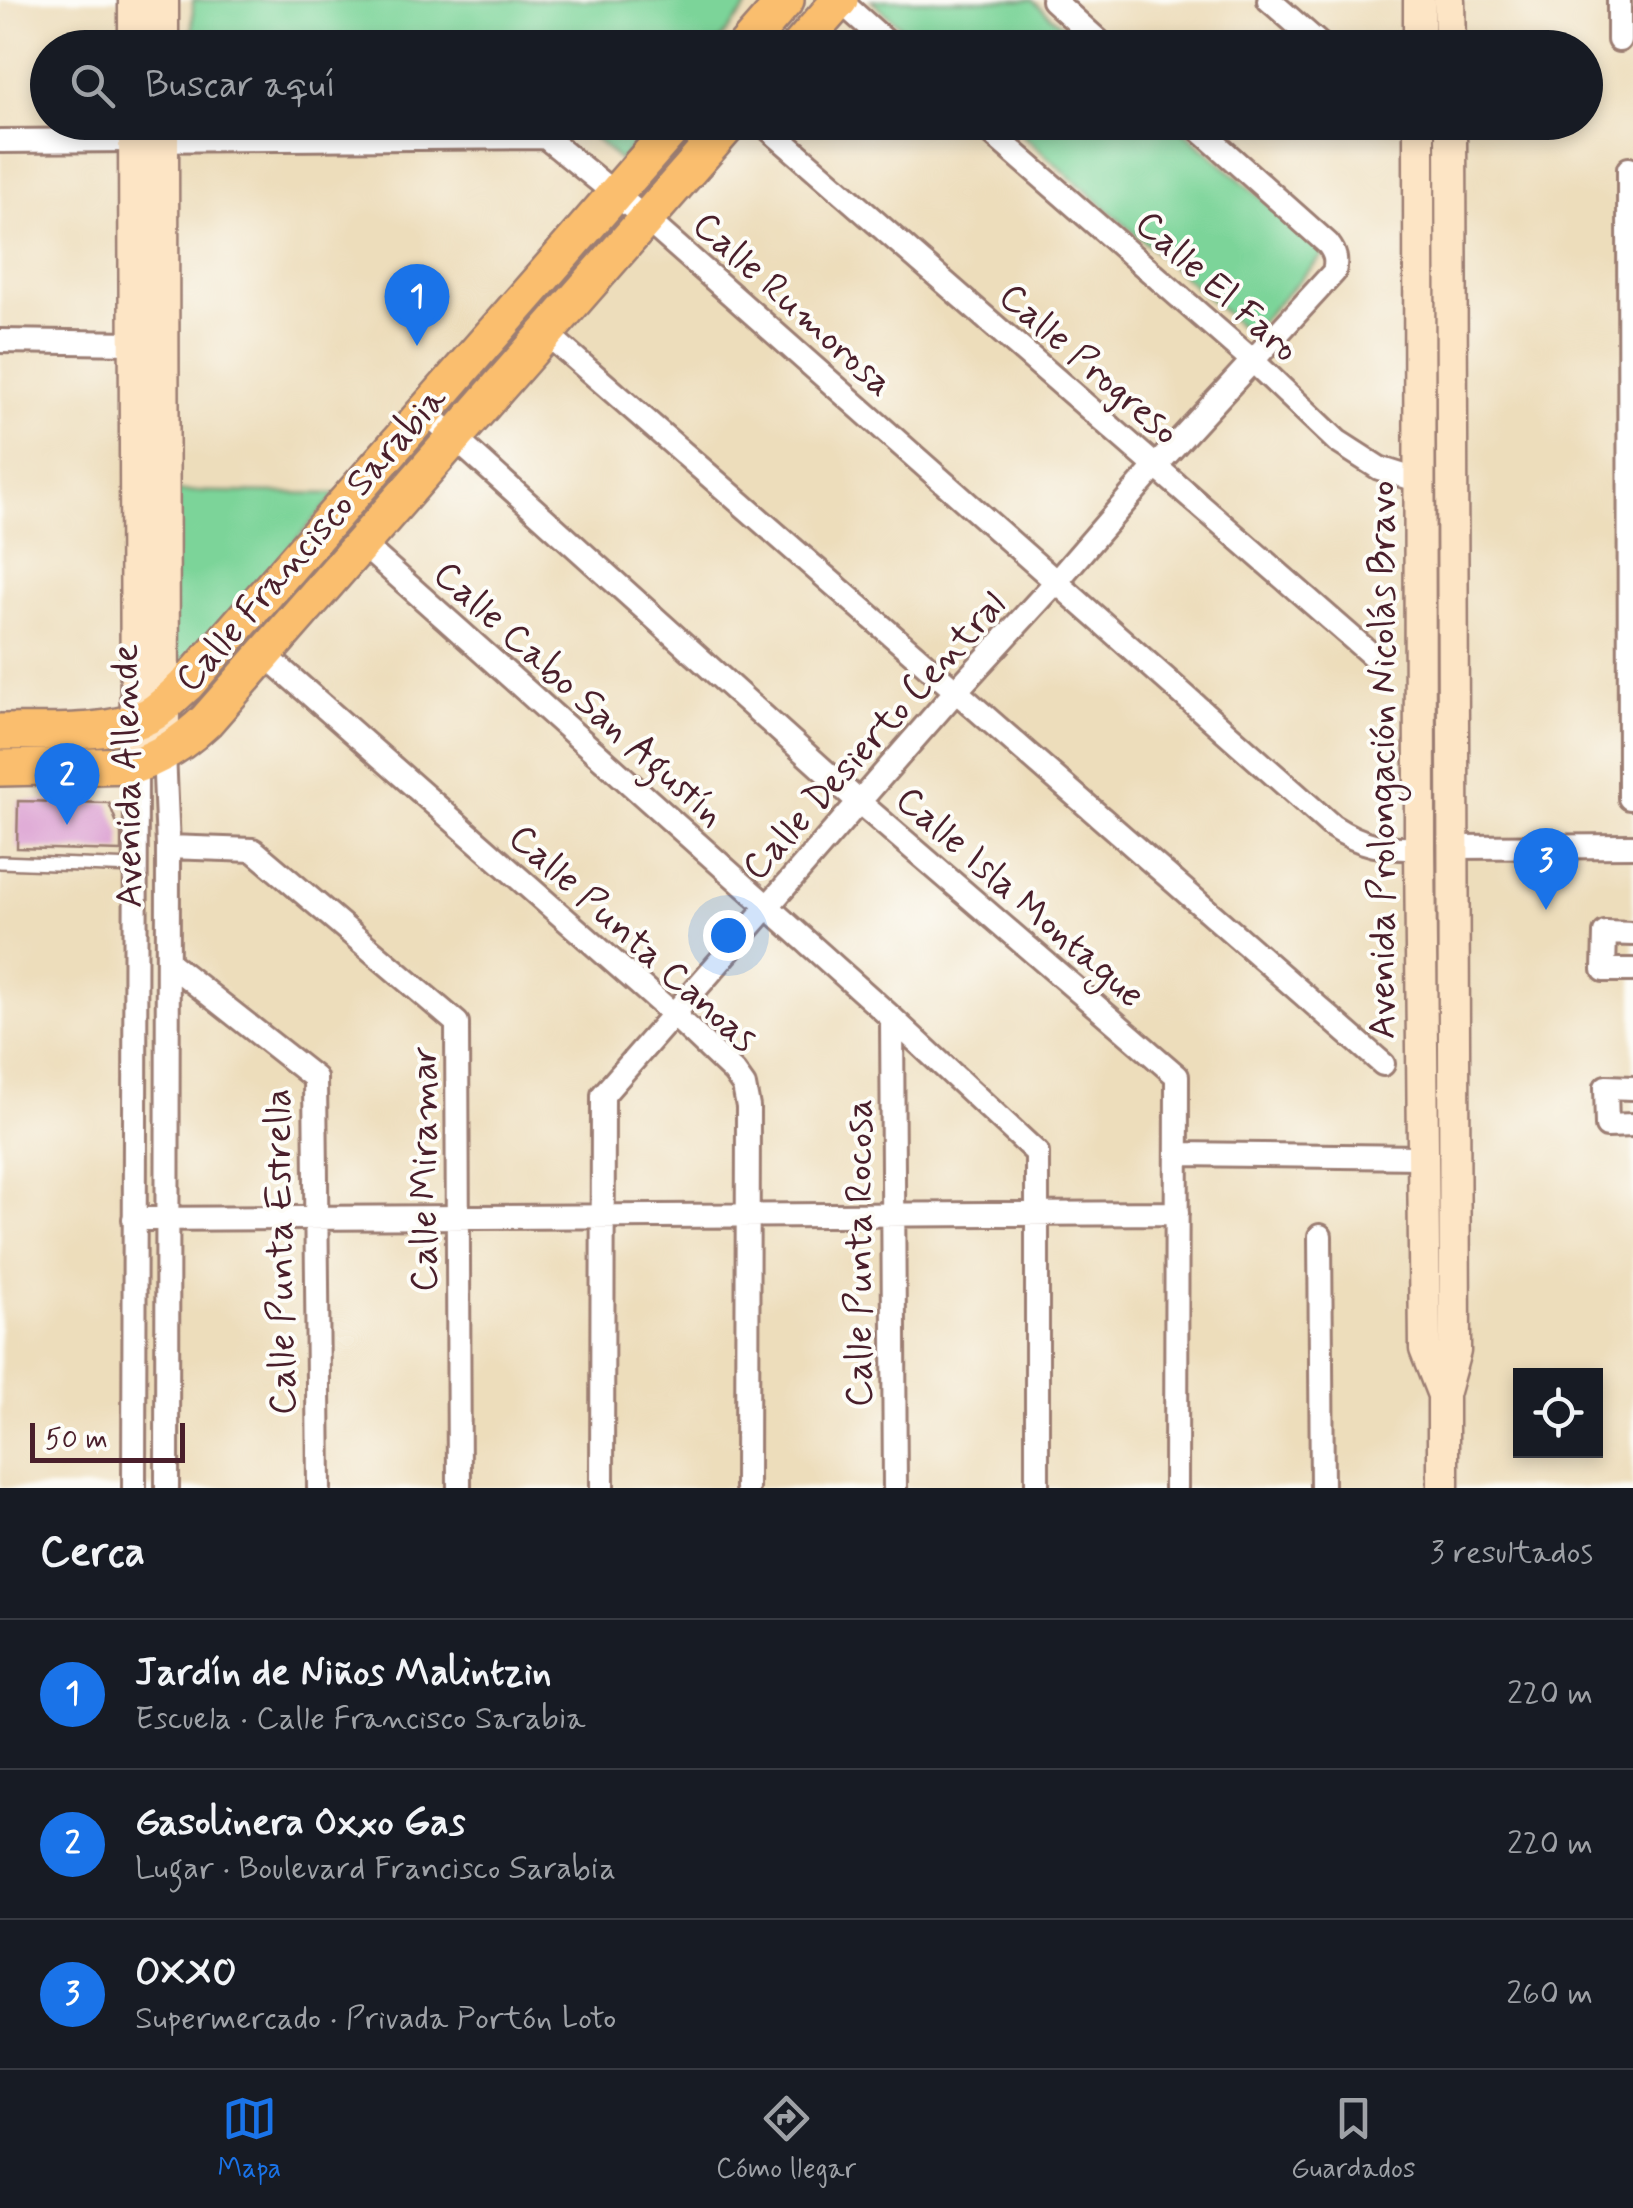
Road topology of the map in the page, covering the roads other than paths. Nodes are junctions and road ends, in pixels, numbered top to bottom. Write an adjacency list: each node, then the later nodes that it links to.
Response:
1 (134, 0): 10 (main road)
2 (163, 0): 11 (main road)
3 (786, 0): 12 (main road)
4 (839, 0): 13 (main road); 14 (street)
5 (1053, 0): 15 (street)
6 (1269, 0): 16 (street)
7 (1418, 0): 17 (main road)
8 (1449, 0): 18 (main road)
9 (1619, 0): 19 (street)
10 (134, 30)
11 (164, 30)
12 (760, 30)
13 (813, 30)
14 (873, 30)
15 (1086, 30)
16 (1303, 30)
17 (1418, 30)
18 (1450, 30)
19 (1619, 40)
20 (30, 139): 31 (street, Calle Rumorosa)
21 (148, 140): 37 (main road, Avenida Allende)
22 (149, 140): 48 (main road, Avenida Allende)
23 (549, 140): 33 (street, Calle Rumorosa)
24 (662, 140): 33 (main road, Calle Francisco Sarabia)
25 (715, 140): 34 (main road, Calle Francisco Sarabia)
26 (782, 140): 41 (street, Calle Progreso)
27 (1000, 140): 38 (street, Calle El Faro)
28 (1211, 140): 38 (street, Calle Desierto Central)
29 (1419, 140): 42 (main road, Avenida Prolongación Nicolás Bravo)
30 (1450, 140): 56 (main road, Avenida Prolongación Nicolás Bravo)
31 (0, 141)
32 (1629, 169): 50 (street)
33 (616, 193): 34 (street, Calle Rumorosa); 39 (main road, Calle Francisco Sarabia)
34 (646, 219): 35 (main road, Calle Francisco Sarabia); 44 (street, Calle Rumorosa)
35 (546, 333): 40 (main road, Calle Francisco Sarabia); 47 (street)
36 (0, 341): 37 (street)
37 (135, 343): 48 (main road, Avenida Allende)
38 (1252, 360): 41 (street, Calle Desierto Central); 42 (street, Calle El Faro)
39 (426, 412): 40 (street, Calle Isla Montague); 48 (main road, Calle Francisco Sarabia)
40 (455, 438): 43 (main road, Calle Francisco Sarabia); 54 (street, Calle Isla Montague)
41 (1156, 466): 44 (street, Calle Desierto Central); 46 (street, Calle Progreso)
42 (1420, 480): 58 (main road, Avenida Prolongación Nicolás Bravo)
43 (361, 543): 45 (main road, Calle Francisco Sarabia); 61 (street, Calle Cabo San Agustín)
44 (1056, 582): 47 (street, Calle Desierto Central); 58 (street, Calle Rumorosa)
45 (264, 654): 51 (main road, Calle Francisco Sarabia); 65 (street, Calle Punta Canoas)
46 (1373, 656)
47 (955, 692): 54 (street, Calle Desierto Central); 67 (street)
48 (150, 712): 49 (main road); 51 (main road, Avenida Allende)
49 (0, 732)
50 (1631, 746): 53 (street)
51 (150, 758): 52 (main road); 57 (street, Avenida Allende); 60 (street, Avenida Allende)
52 (0, 768)
53 (1630, 798)
54 (858, 802): 61 (street, Calle Desierto Central); 70 (street, Calle Isla Montague)
55 (1633, 846): 56 (street)
56 (1452, 847): 58 (main road); 82 (main road, Avenida Prolongación Nicolás Bravo)
57 (168, 848): 63 (street, Avenida Allende); 76 (street, Calle Miramar)
58 (1420, 848): 71 (main road, Avenida Prolongación Nicolás Bravo)
59 (0, 862): 60 (lane)
60 (136, 867): 79 (street, Avenida Allende)
61 (766, 907): 65 (street, Calle Desierto Central); 66 (street, Calle Cabo San Agustín)
62 (1633, 934): 64 (street)
63 (168, 962): 78 (street, Calle Punta Estrella); 80 (street, Avenida Allende)
64 (1633, 970)
65 (673, 1014): 75 (street, Calle Punta Canoas); 77 (street, Calle Desierto Central)
66 (892, 1018): 73 (street, Calle Cabo San Agustín); 74 (street, Calle Punta Rocosa)
67 (1383, 1064)
68 (1633, 1088): 69 (street)
69 (1633, 1126)
70 (1176, 1154): 71 (street); 72 (street, Calle Isla Montague)
71 (1422, 1157): 82 (main road, Avenida Prolongación Nicolás Bravo)
72 (1176, 1213): 73 (street); 91 (street, Calle Isla Montague)
73 (1035, 1214): 74 (street); 90 (street, Calle Cabo San Agustín)
74 (892, 1215): 75 (street); 89 (street, Calle Punta Rocosa)
75 (747, 1216): 77 (street); 88 (street, Calle Punta Canoas)
76 (458, 1217): 77 (street); 78 (street); 86 (street, Calle Miramar)
77 (602, 1217): 87 (street, Calle Desierto Central)
78 (316, 1218): 80 (street); 85 (street, Calle Punta Estrella)
79 (134, 1219): 80 (street); 83 (street, Avenida Allende)
80 (168, 1219): 84 (street, Avenida Allende)
81 (1320, 1236): 92 (street)
82 (1443, 1395): 93 (main road, Avenida Prolongación Nicolás Bravo)
83 (134, 1488)
84 (168, 1488)
85 (318, 1488)
86 (459, 1488)
87 (602, 1488)
88 (747, 1488)
89 (895, 1488)
90 (1036, 1488)
91 (1176, 1488)
92 (1322, 1488)
93 (1443, 1488)

